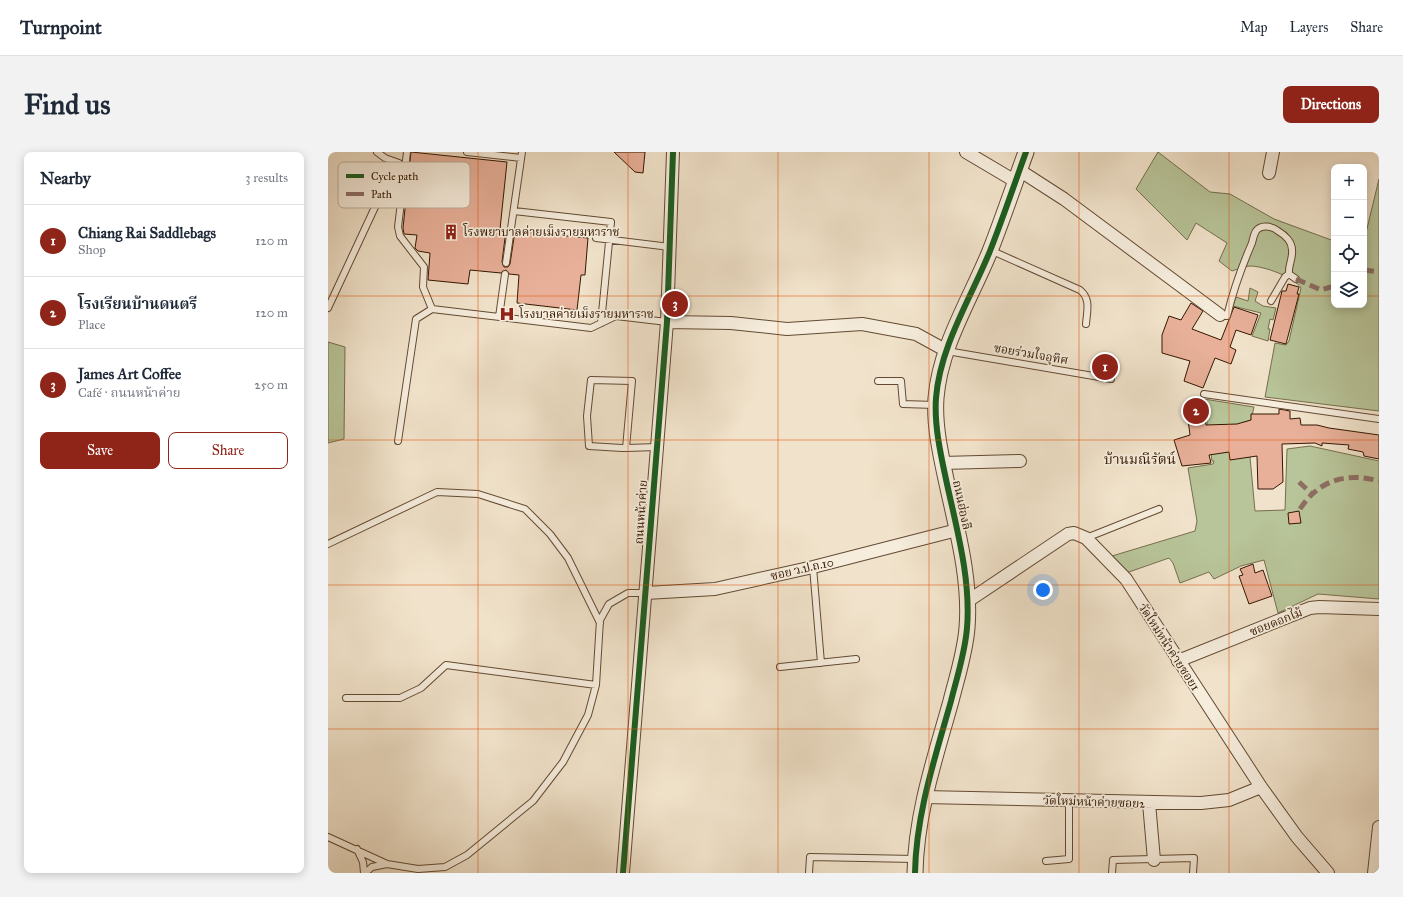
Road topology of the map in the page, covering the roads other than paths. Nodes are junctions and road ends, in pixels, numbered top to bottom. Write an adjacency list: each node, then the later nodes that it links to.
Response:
1 (377, 152): 9 (lane)
2 (407, 152): 10 (lane)
3 (467, 152): 8 (lane)
4 (673, 152): 18 (street, ถนนหน้าค่าย)
5 (966, 152): 12 (street)
6 (1026, 152): 12 (street, ถนนฮ่องลี)
7 (1273, 152): 11 (street)
8 (521, 155): 15 (lane)
9 (396, 162)
10 (405, 162)
11 (1269, 173)
12 (1017, 176): 19 (street, ถนนฮ่องลี); 27 (street)
13 (375, 208): 25 (lane)
14 (400, 208): 26 (lane)
15 (514, 211): 17 (lane); 20 (lane)
16 (596, 238): 17 (lane)
17 (609, 240): 18 (lane); 30 (lane)
18 (670, 247): 29 (street, ถนนหน้าค่าย)
19 (990, 250): 31 (lane); 32 (street, ถนนฮ่องลี)
20 (506, 263)
21 (505, 274): 28 (lane)
22 (1289, 274): 23 (lane); 24 (lane); 27 (lane)
23 (1296, 279)
24 (1271, 301)
25 (328, 308)
26 (432, 308): 28 (lane); 38 (lane)
27 (1220, 315)
28 (499, 316): 30 (lane)
29 (667, 322): 30 (lane); 32 (street); 39 (street, ถนนหน้าค่าย)
30 (601, 323)
31 (1086, 324)
32 (947, 351): 33 (lane, ซอยร่วมใจอุทิศ); 36 (street, ถนนฮ่องลี)
33 (1111, 379)
34 (878, 381): 36 (lane)
35 (1204, 394): 37 (lane)
36 (936, 405): 42 (street, ถนนฮ่องลี)
37 (1379, 419)
38 (398, 442)
39 (656, 447): 40 (lane); 48 (street, ถนนหน้าค่าย)
40 (626, 448): 40 (lane)
41 (1020, 462): 42 (street)
42 (942, 463): 44 (street, ถนนฮ่องลี)
43 (1159, 509): 45 (lane)
44 (957, 530): 47 (street, ซอย ว.ป.ถ.10); 49 (street, ถนนฮ่องลี)
45 (1086, 538): 49 (street); 53 (street, วัดใหม่หน้าค่ายซอย1)
46 (328, 544): 51 (lane)
47 (813, 567): 48 (street, ซอย ว.ป.ถ.10); 54 (lane)
48 (646, 593): 51 (lane); 71 (street, ถนนหน้าค่าย)
49 (968, 601): 59 (street, ถนนฮ่องลี)
50 (1379, 609): 53 (street, ซอยดอกไม้)
51 (600, 623): 56 (lane)
52 (856, 659): 54 (lane)
53 (1178, 661): 58 (street, วัดใหม่หน้าค่ายซอย1)
54 (821, 663): 55 (lane)
55 (780, 667)
56 (596, 685): 57 (lane); 67 (lane)
57 (346, 698)
58 (1261, 787): 61 (street, วัดใหม่หน้าค่ายซอย2); 69 (street, วัดใหม่หน้าค่ายซอย1)
59 (924, 797): 60 (street, วัดใหม่หน้าค่ายซอย2); 68 (street, ถนนฮ่องลี)
60 (1069, 801): 61 (street, วัดใหม่หน้าค่ายซอย2); 66 (lane)
61 (1149, 803): 65 (street)
62 (1379, 827): 75 (street)
63 (328, 837): 64 (lane)
64 (358, 849): 67 (lane); 70 (lane)
65 (1154, 860): 73 (lane); 74 (lane)
66 (1046, 861)
67 (387, 864): 70 (lane)
68 (915, 866): 72 (lane)
69 (1325, 872)
70 (364, 873)
71 (623, 873)
72 (809, 873)
73 (1112, 873)
74 (1194, 873)
75 (1374, 873)

